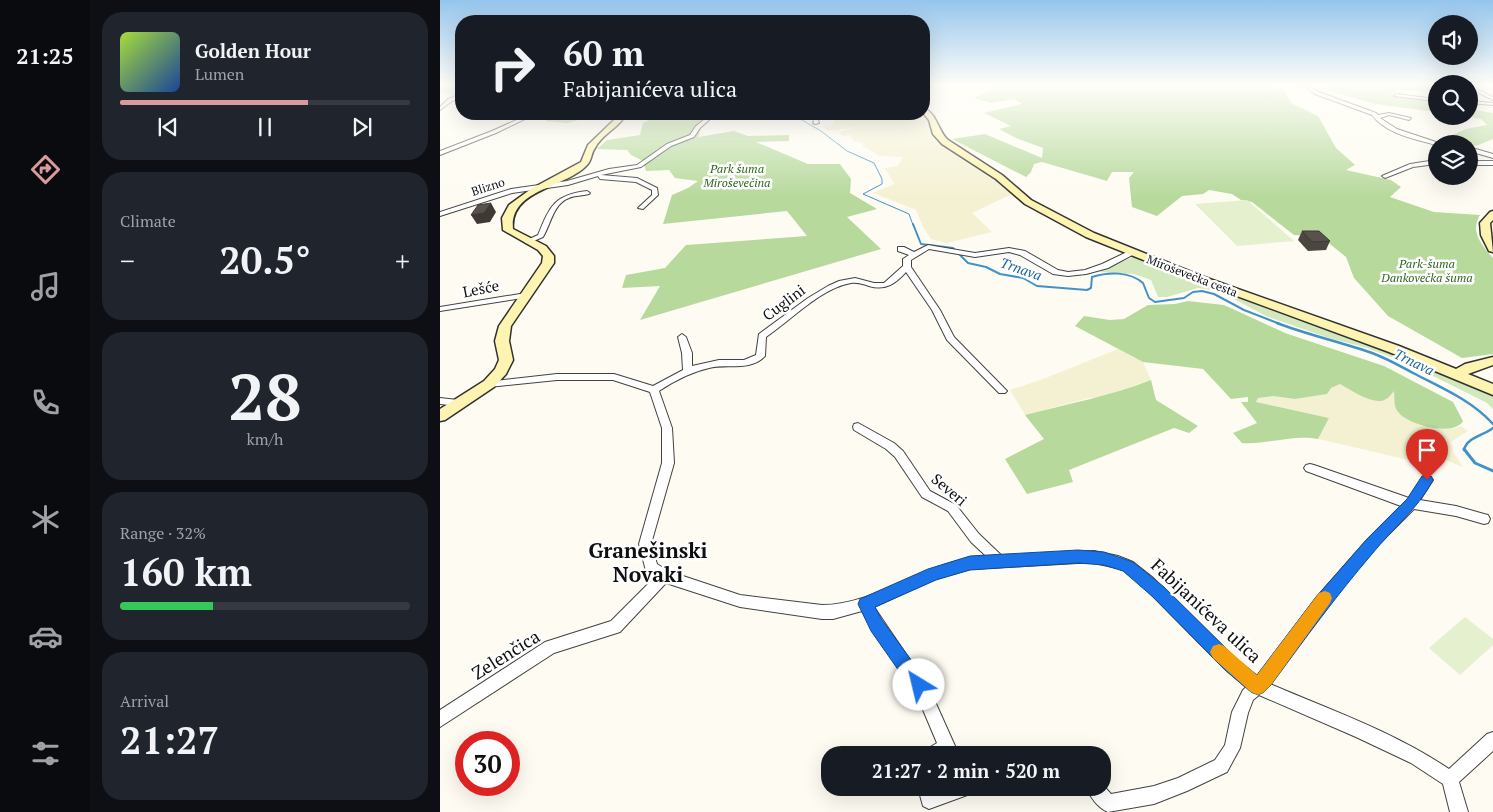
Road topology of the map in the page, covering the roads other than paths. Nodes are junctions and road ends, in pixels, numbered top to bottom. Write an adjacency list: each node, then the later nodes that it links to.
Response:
1 (516, 122): 10 (street)
2 (616, 122): 17 (street)
3 (704, 122): 16 (street)
4 (817, 122): 7 (street)
5 (933, 122): 25 (street, Miroševečka cesta)
6 (1383, 122): 8 (street)
7 (815, 123)
8 (1428, 141)
9 (1478, 152): 11 (street)
10 (440, 153)
11 (1493, 156)
12 (1478, 162): 14 (street)
13 (1428, 163): 15 (street)
14 (1493, 163)
15 (1386, 176)
16 (589, 178): 17 (street, Blizno); 19 (street)
17 (544, 185): 20 (street, Blizno); 22 (street)
18 (587, 193): 22 (street)
19 (641, 208)
20 (440, 214)
21 (1493, 214): 24 (street)
22 (527, 242): 28 (street)
23 (901, 249): 26 (street)
24 (1493, 249)
25 (1132, 252): 26 (street); 33 (street, Miroševečka cesta)
26 (916, 255): 27 (street, Cuglini)
27 (907, 267): 32 (street, Cuglini); 37 (street)
28 (526, 295): 29 (street, Lešće); 34 (street)
29 (440, 309)
30 (682, 337): 32 (street)
31 (1493, 361): 33 (street)
32 (688, 372): 35 (street, Cuglini)
33 (1456, 375): 36 (street, Miroševečka cesta)
34 (489, 384): 35 (street); 39 (street)
35 (654, 390): 47 (street)
36 (1493, 390)
37 (1002, 391)
38 (440, 401): 39 (street)
39 (458, 403): 40 (street)
40 (440, 416)
41 (858, 426): 46 (street, Severi)
42 (1310, 468): 44 (street)
43 (1427, 480): 44 (street)
44 (1412, 503): 45 (street); 49 (street)
45 (1484, 519)
46 (998, 560): 48 (street, Fabijanićeva ulica); 49 (street, Fabijanićeva ulica)
47 (664, 576): 48 (street, Fabijanićeva ulica); 50 (street, Zelenčica)
48 (866, 604): 52 (street)
49 (1258, 686): 53 (street, Fabijanićeva ulica); 56 (street)
50 (440, 719)
51 (1493, 740): 53 (street)
52 (946, 746)
53 (1450, 779): 57 (street)
54 (928, 796): 55 (street)
55 (941, 796)
56 (1102, 796)
57 (1459, 812)

